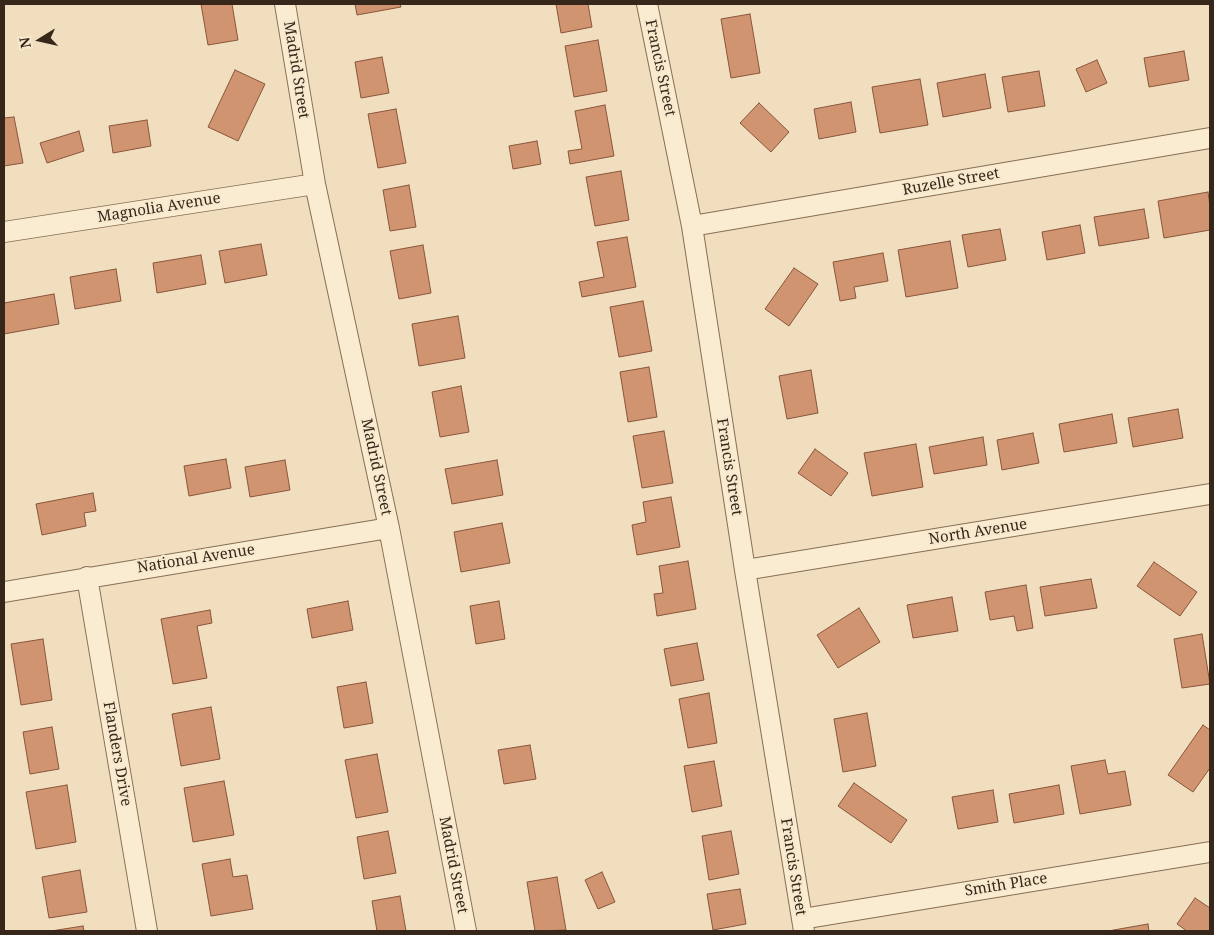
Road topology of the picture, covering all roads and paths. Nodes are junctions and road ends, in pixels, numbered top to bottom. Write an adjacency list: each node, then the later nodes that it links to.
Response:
1 (286, 4): 4 (street, Madrid Street)
2 (647, 4): 5 (street, Francis Street)
3 (1210, 138): 5 (street, Ruzelle Street)
4 (315, 184): 6 (street, Magnolia Avenue); 8 (street, Madrid Street)
5 (692, 226): 9 (street, Francis Street)
6 (4, 232)
7 (1210, 494): 9 (street, North Avenue)
8 (389, 528): 10 (street, National Avenue); 15 (street, Madrid Street)
9 (745, 570): 13 (street, Francis Street)
10 (87, 577): 11 (street, National Avenue); 14 (street, Flanders Drive)
11 (4, 592)
12 (1210, 852): 13 (street, Smith Place)
13 (803, 925)
14 (147, 931)
15 (466, 931)

